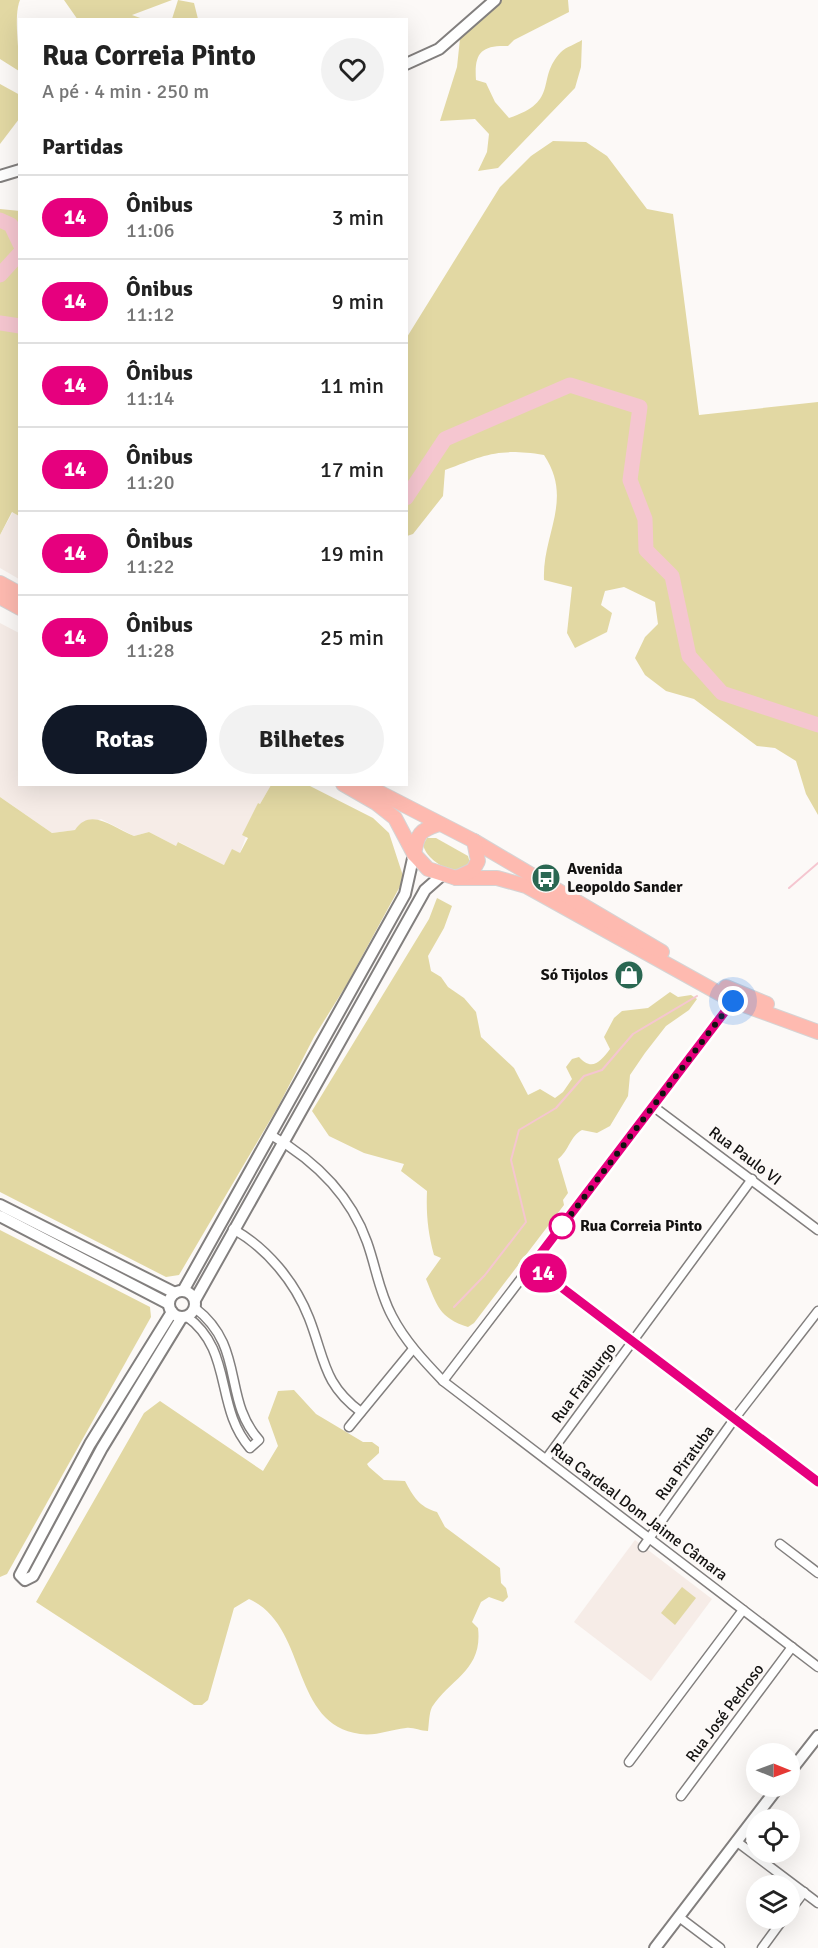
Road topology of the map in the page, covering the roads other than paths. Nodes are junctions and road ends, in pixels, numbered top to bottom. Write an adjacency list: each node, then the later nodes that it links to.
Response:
1 (495, 0): 2 (street)
2 (408, 63)
3 (18, 171): 4 (street)
4 (0, 176)
5 (0, 583): 6 (highway)
6 (18, 593)
7 (0, 597): 8 (highway)
8 (18, 607)
9 (347, 786): 13 (highway)
10 (367, 786): 11 (highway)
11 (439, 824): 12 (highway); 13 (highway)
12 (474, 841): 14 (highway); 16 (highway)
13 (414, 854): 14 (highway); 19 (street)
14 (449, 876): 15 (highway); 20 (street)
15 (733, 1001): 17 (highway); 18 (street)
16 (818, 1023)
17 (818, 1032)
18 (654, 1107): 21 (street, Rua Paulo VI); 28 (street)
19 (271, 1135): 20 (street, Rua Cardeal Dom Jaime Câmara); 29 (street)
20 (282, 1142): 26 (street); 34 (street, Rua Cardeal Dom Jaime Câmara)
21 (752, 1179): 24 (street, Rua Paulo VI); 33 (street, Rua Fraiburgo)
22 (0, 1205): 29 (street)
23 (0, 1216): 30 (street)
24 (806, 1221): 25 (street); 27 (street, Rua Paulo VI)
25 (818, 1224)
26 (233, 1229): 31 (street); 36 (street)
27 (818, 1230)
28 (532, 1265): 33 (street); 35 (street)
29 (179, 1292): 30 (street); 31 (street)
30 (171, 1308): 31 (street); 31 (street)
31 (189, 1310): 31 (street)
32 (818, 1311): 37 (street, Rua Piratuba)
33 (634, 1342): 37 (street); 39 (street, Rua Fraiburgo)
34 (413, 1349): 35 (street, Rua Cardeal Dom Jaime Câmara); 36 (street)
35 (443, 1381): 39 (street, Rua Cardeal Dom Jaime Câmara)
36 (361, 1412): 38 (street)
37 (735, 1419): 40 (street); 41 (street, Rua Piratuba)
38 (349, 1427)
39 (546, 1460): 41 (street, Rua Cardeal Dom Jaime Câmara)
40 (818, 1482)
41 (650, 1539): 43 (street, Rua Piratuba); 45 (street, Rua Cardeal Dom Jaime Câmara)
42 (780, 1544): 44 (street)
43 (643, 1547)
44 (818, 1573)
45 (743, 1610): 46 (street, Rua Cardeal Dom Jaime Câmara); 50 (street)
46 (792, 1647): 47 (street, Rua Cardeal Dom Jaime Câmara); 51 (street, Rua José Pedroso)
47 (818, 1667)
48 (818, 1736): 49 (street)
49 (800, 1759)
50 (629, 1762)
51 (681, 1796)
52 (771, 1797): 53 (street)
53 (736, 1842): 54 (street); 57 (street)
54 (804, 1893): 55 (street); 56 (street)
55 (800, 1898)
56 (818, 1903)
57 (679, 1917): 59 (street); 60 (street)
58 (776, 1929): 61 (street)
59 (655, 1948)
60 (720, 1948)
61 (762, 1948)

